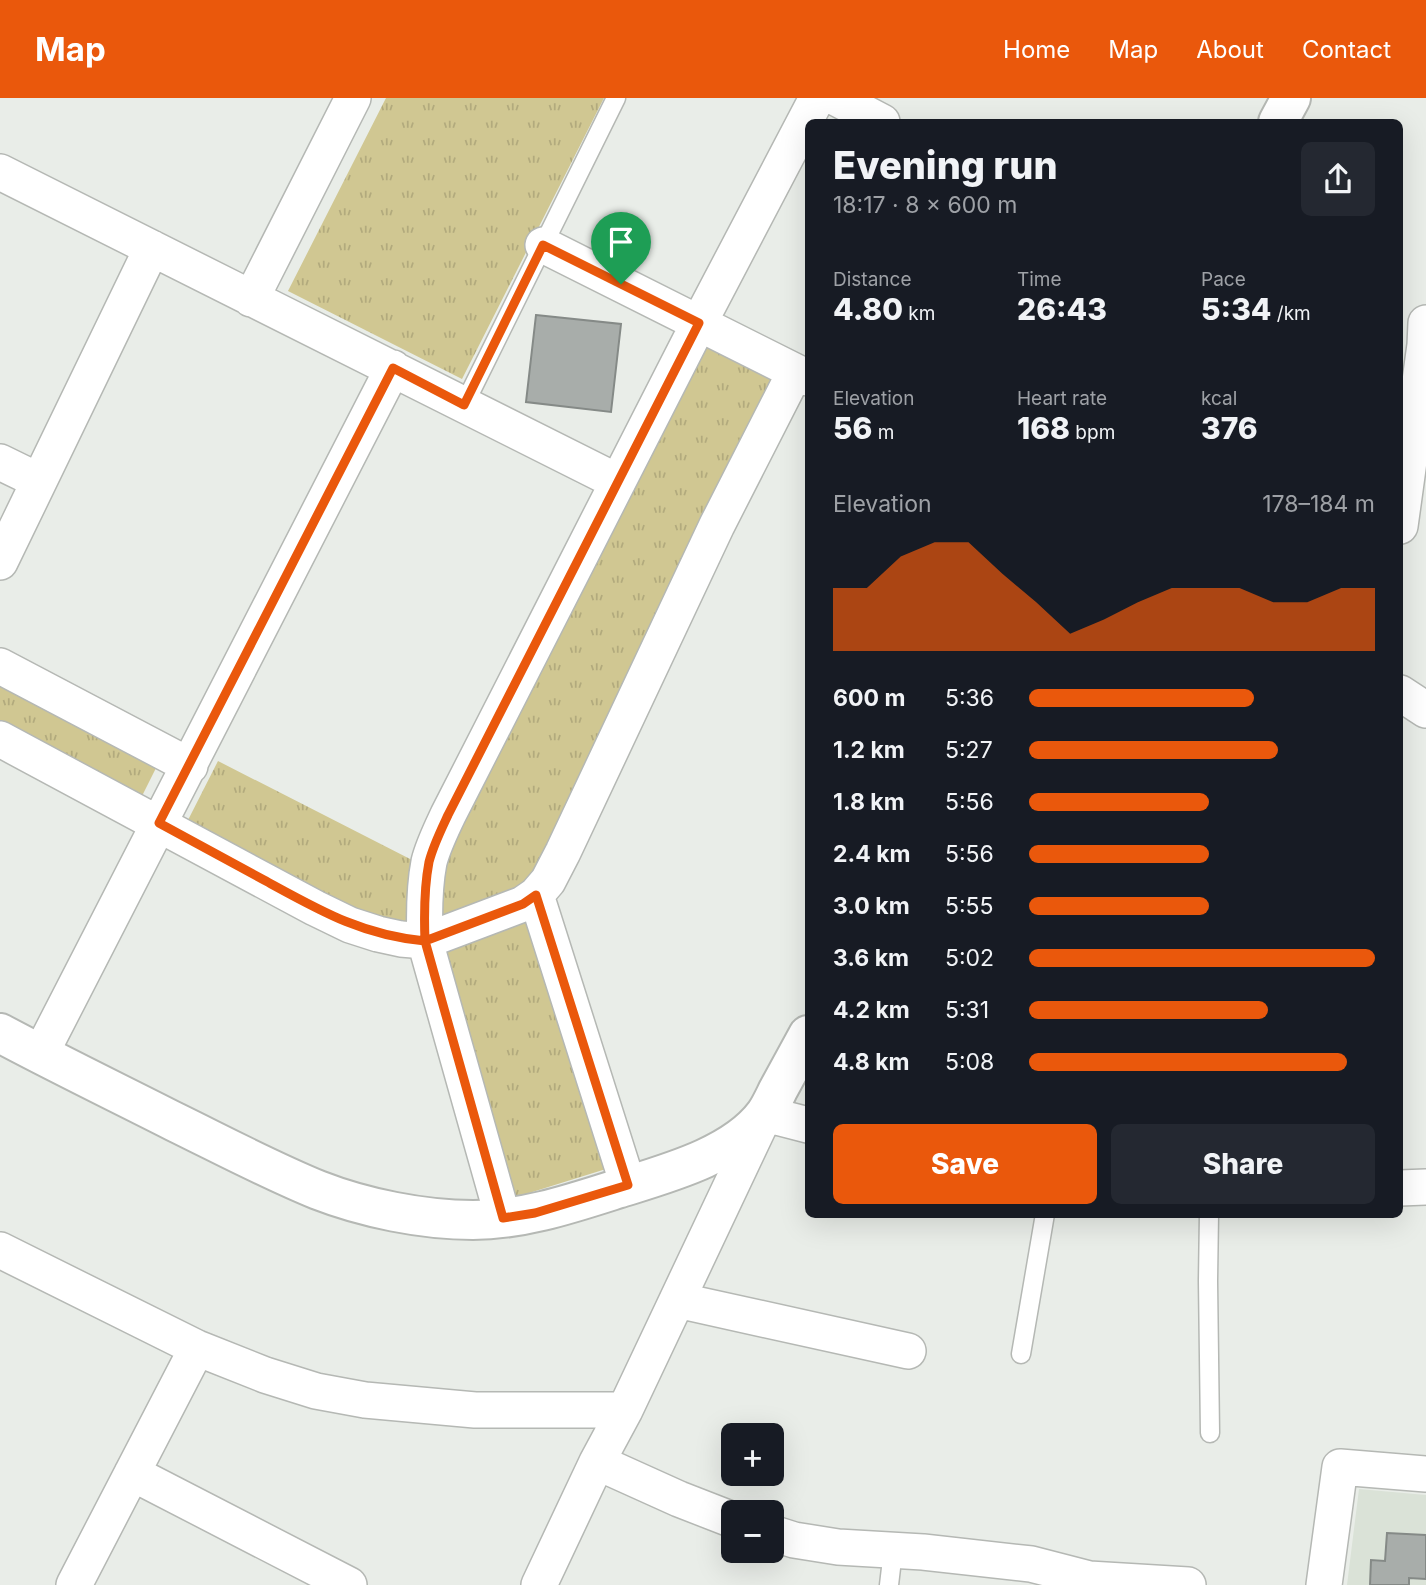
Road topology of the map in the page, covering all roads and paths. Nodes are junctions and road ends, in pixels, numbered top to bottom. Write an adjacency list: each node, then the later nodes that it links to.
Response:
1 (353, 98): 13 (street)
2 (616, 98): 11 (lane)
3 (817, 98): 6 (street)
4 (836, 98): 7 (street)
5 (1291, 98): 8 (street)
6 (806, 119)
7 (876, 119)
8 (1280, 119)
9 (805, 121): 14 (street)
10 (0, 172): 12 (street)
11 (543, 245): 14 (street); 18 (lane)
12 (152, 248): 13 (street); 20 (street)
13 (251, 299): 16 (street)
14 (699, 323): 17 (street); 21 (street)
15 (1426, 323): 22 (street)
16 (393, 368): 18 (street); 28 (street)
17 (802, 375): 30 (street)
18 (464, 405): 21 (street)
19 (0, 463): 20 (street)
20 (39, 481): 23 (street)
21 (618, 482): 31 (street)
22 (1403, 503)
23 (0, 562)
24 (0, 666): 28 (street)
25 (1403, 695): 26 (street)
26 (1426, 710)
27 (0, 739): 29 (street)
28 (190, 766): 29 (street)
29 (159, 823): 31 (street); 34 (street)
30 (536, 895): 31 (street); 37 (street)
31 (425, 941): 40 (street)
32 (0, 1033): 34 (street)
33 (805, 1041): 35 (street)
34 (40, 1055): 40 (street)
35 (765, 1114): 36 (street); 37 (street); 44 (street)
36 (805, 1124)
37 (628, 1185): 40 (street)
38 (1426, 1187): 39 (street)
39 (1403, 1188)
40 (503, 1218)
41 (1044, 1218): 47 (lane)
42 (1209, 1218): 49 (lane)
43 (0, 1250): 45 (street)
44 (677, 1300): 46 (street); 48 (street)
45 (197, 1348): 48 (street); 51 (street)
46 (908, 1351)
47 (1021, 1354)
48 (625, 1410): 50 (street)
49 (1210, 1433)
50 (597, 1462): 53 (street); 59 (street)
51 (132, 1473): 57 (street); 58 (street)
52 (1426, 1474): 62 (street)
53 (721, 1515)
54 (784, 1537): 55 (street)
55 (893, 1551): 56 (street); 60 (lane)
56 (1088, 1582): 61 (street)
57 (74, 1585)
58 (349, 1585)
59 (539, 1585)
60 (889, 1585)
61 (1188, 1585)
62 (1324, 1585)

